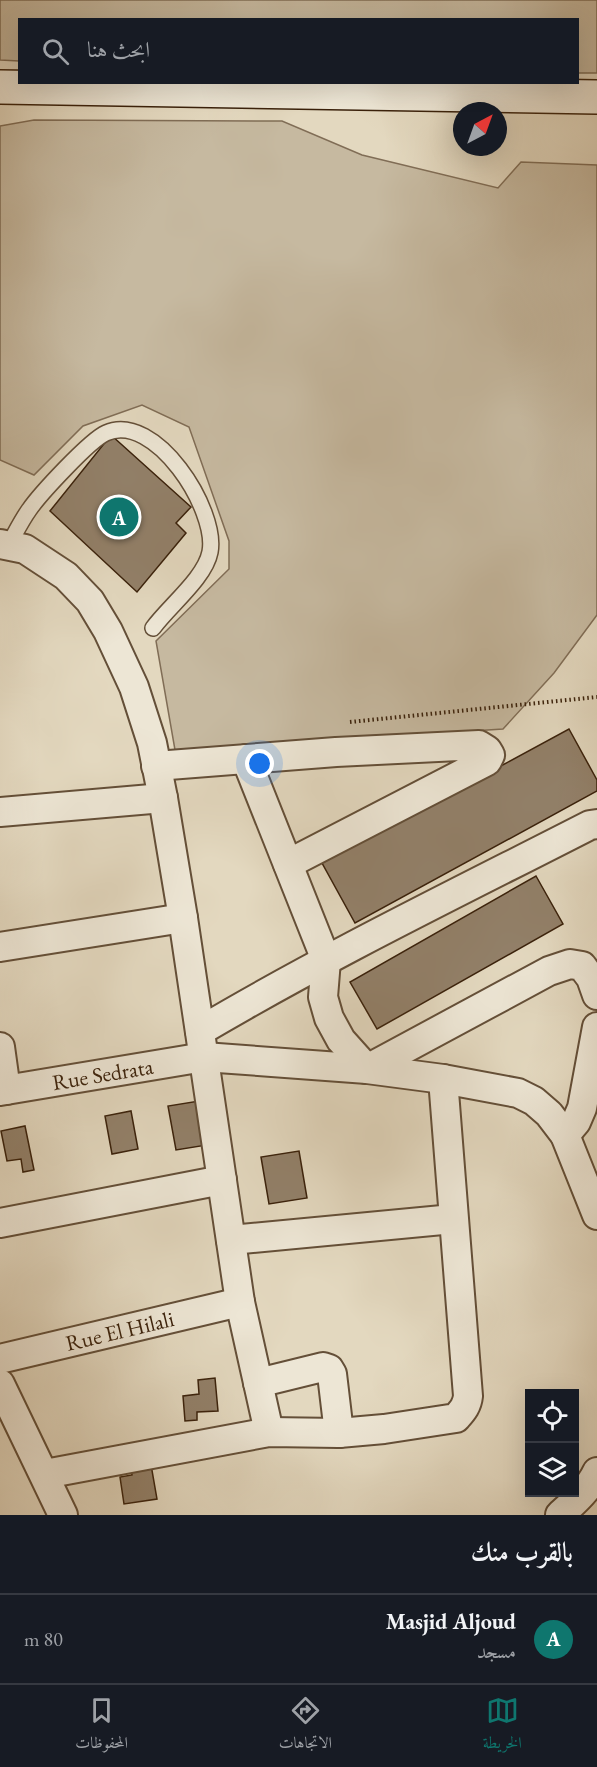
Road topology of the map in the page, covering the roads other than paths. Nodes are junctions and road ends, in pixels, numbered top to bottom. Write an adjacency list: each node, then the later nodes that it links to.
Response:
1 (0, 87): 2 (street)
2 (597, 97)
3 (4, 545): 4 (lane); 6 (street)
4 (153, 627)
5 (246, 759): 6 (street); 10 (street); 10 (street)
6 (156, 766): 7 (street)
7 (163, 798): 8 (street); 11 (street)
8 (0, 812)
9 (597, 824): 13 (street)
10 (288, 864): 13 (street)
11 (183, 918): 12 (street); 16 (street)
12 (0, 947)
13 (326, 960): 16 (street); 18 (street)
14 (597, 994): 18 (street)
15 (597, 1027): 21 (street)
16 (202, 1044): 18 (street); 20 (street, Rue Sedrata); 22 (street)
17 (0, 1047): 20 (street)
18 (366, 1069): 19 (street)
19 (443, 1079): 21 (street); 24 (street)
20 (3, 1091)
21 (565, 1135): 23 (street)
22 (222, 1180): 25 (street); 26 (street)
23 (597, 1215)
24 (453, 1219): 26 (street); 32 (street)
25 (0, 1223)
26 (231, 1240): 27 (street)
27 (240, 1302): 28 (street, Rue El Hilali); 29 (street)
28 (0, 1359)
29 (258, 1383): 31 (street); 32 (street)
30 (0, 1384): 34 (street)
31 (269, 1432): 32 (street); 34 (street)
32 (339, 1433)
33 (597, 1472): 36 (street)
34 (45, 1474): 35 (street)
35 (63, 1515)
36 (560, 1515)

